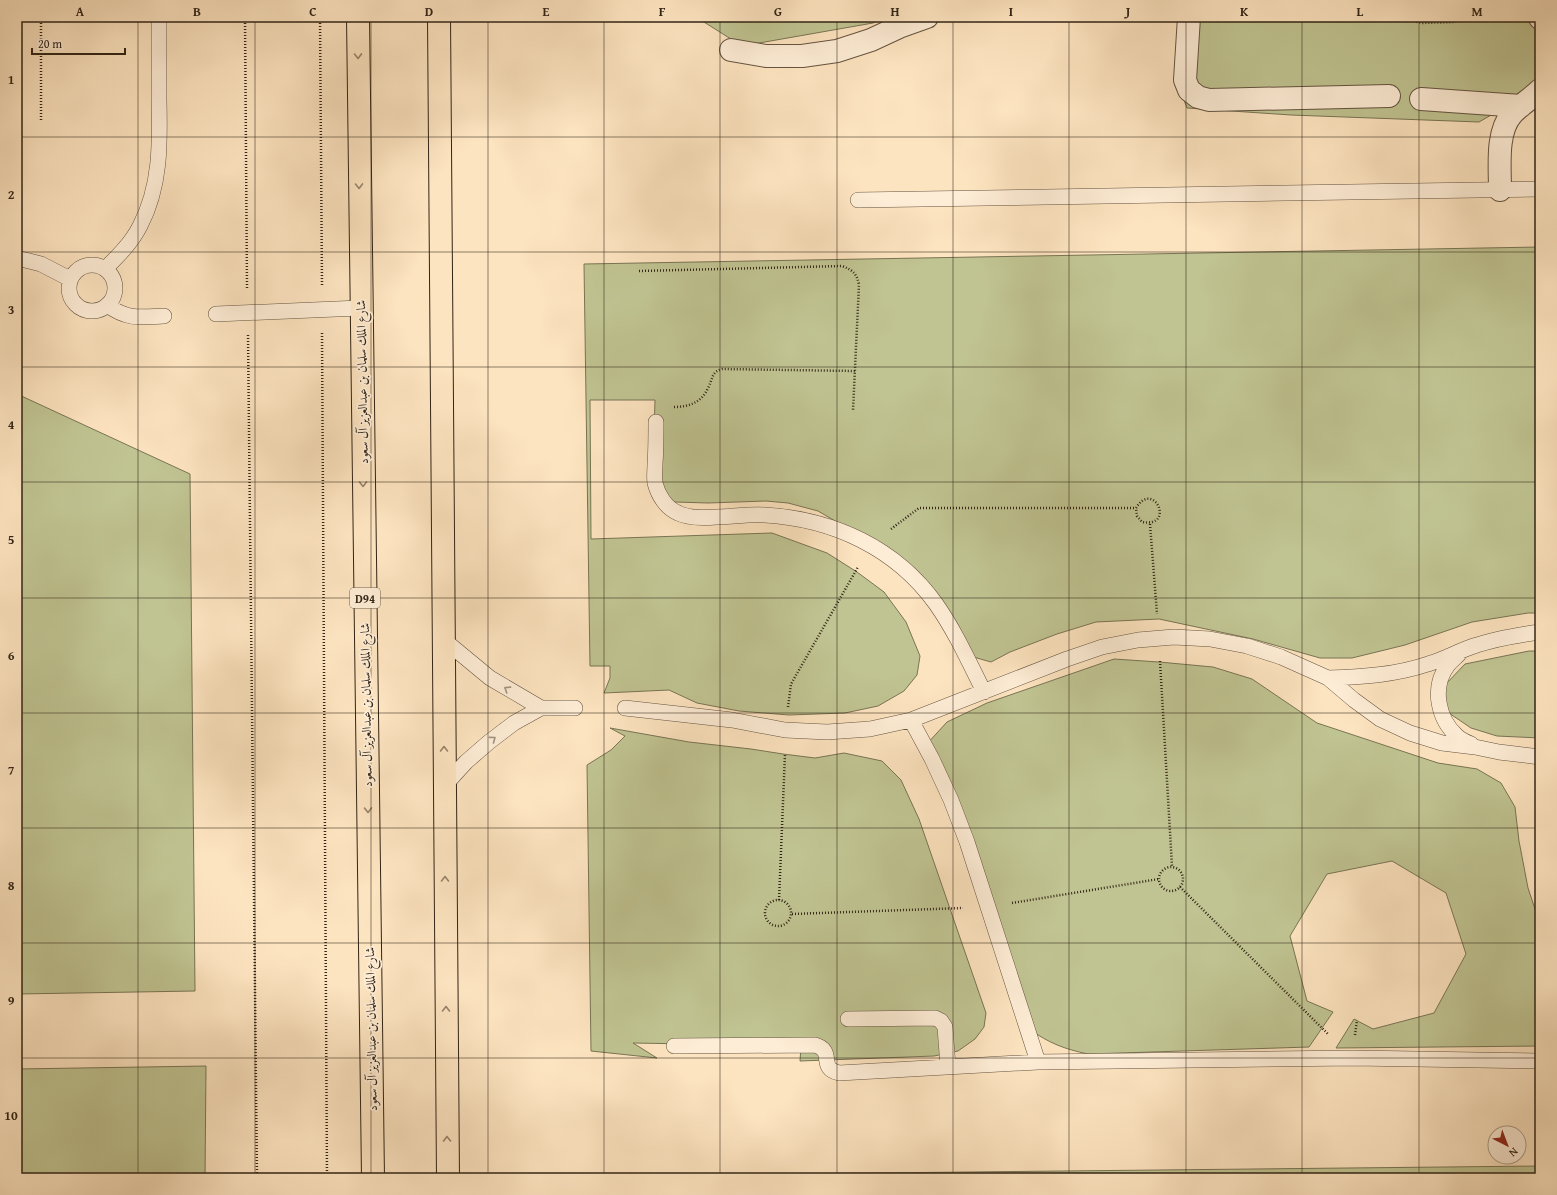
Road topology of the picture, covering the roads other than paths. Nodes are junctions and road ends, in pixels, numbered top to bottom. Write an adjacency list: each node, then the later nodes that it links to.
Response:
1 (159, 17): 15 (lane)
2 (358, 17): 18 (main road, شارع الملك سلمان بن عبدالعزيز آل سعود / D94, one-way to 18)
3 (438, 17): 23 (main road)
4 (927, 17): 6 (street)
5 (1189, 17): 8 (street)
6 (730, 50)
7 (1540, 90): 10 (street)
8 (1389, 96)
9 (1421, 99): 10 (street)
10 (1521, 106): 12 (street)
11 (1540, 189): 12 (lane)
12 (1500, 190): 13 (lane)
13 (858, 200)
14 (17, 258): 16 (lane)
15 (106, 268): 16 (lane); 17 (lane)
16 (70, 279): 17 (lane)
17 (108, 305): 20 (lane)
18 (360, 308): 19 (lane); 39 (main road, شارع الملك سلمان بن عبدالعزيز آل سعود / D94, one-way to 39)
19 (216, 314)
20 (164, 316)
21 (656, 422): 26 (lane)
22 (1540, 632): 24 (lane)
23 (444, 640): 27 (lane, one-way to 23); 33 (main road, one-way to 23)
24 (1461, 652): 25 (lane); 31 (lane)
25 (1328, 678): 26 (lane); 31 (lane)
26 (984, 692): 30 (lane)
27 (541, 708): 28 (lane); 33 (lane, one-way to 27)
28 (574, 708)
29 (625, 708): 30 (lane)
30 (911, 720): 37 (lane)
31 (1475, 747): 32 (lane)
32 (1540, 757)
33 (445, 785): 40 (main road, one-way to 33)
34 (848, 1019): 38 (lane)
35 (674, 1046): 38 (lane)
36 (1540, 1061): 37 (lane)
37 (1038, 1062): 38 (lane)
38 (948, 1067)
39 (373, 1178)
40 (448, 1178)

